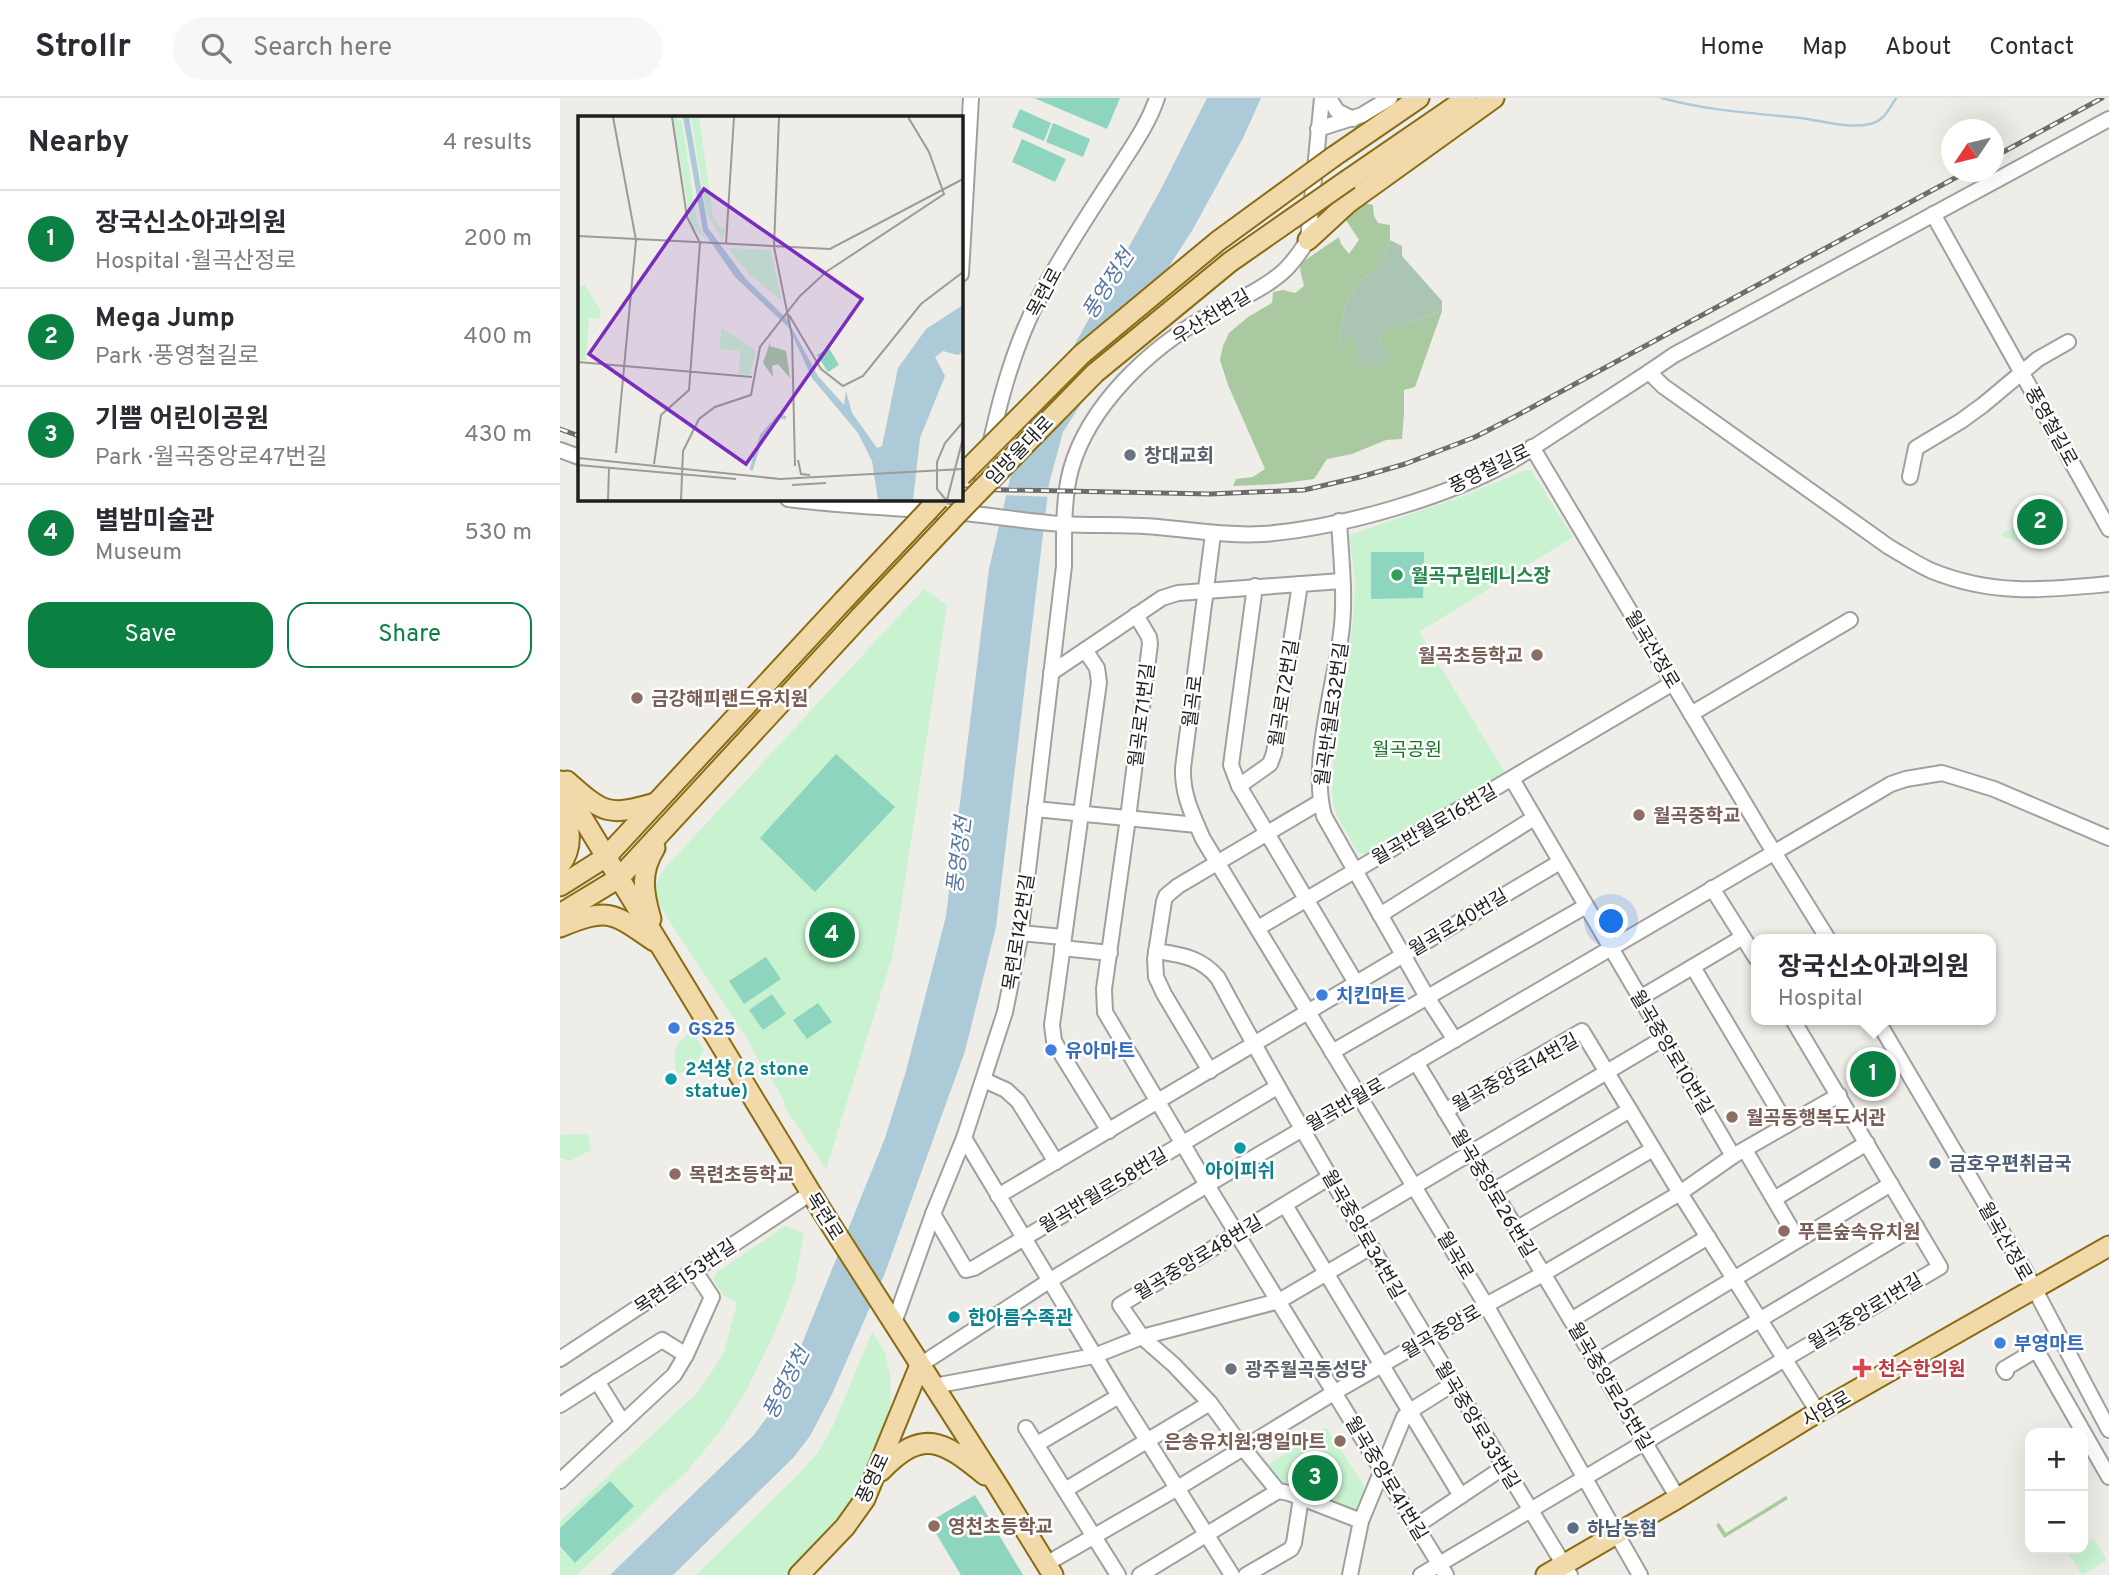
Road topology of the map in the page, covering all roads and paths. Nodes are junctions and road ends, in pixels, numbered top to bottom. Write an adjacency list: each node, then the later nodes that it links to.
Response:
1 (971, 98): 15 (street)
2 (1157, 98): 26 (street, 목련로)
3 (1322, 98): 11 (street)
4 (1329, 98): 9 (street)
5 (1390, 98): 9 (street)
6 (1419, 98): 22 (main road, bridge)
7 (1467, 98): 12 (main road, 임방울대로)
8 (1494, 98): 12 (main road)
9 (1353, 118): 11 (street)
10 (2109, 119): 13 (street, 풍영철길로)
11 (1318, 129): 14 (street)
12 (1355, 186): 14 (main road); 53 (main road, 임방울대로, bridge)
13 (1933, 214): 17 (street, 풍영철길로); 18 (street, 풍영철길로)
14 (1308, 240): 28 (street, 우산천변길)
15 (962, 256)
16 (2068, 342): 17 (street)
17 (2021, 371): 23 (street); 29 (street, 풍영철길로)
18 (1649, 372): 19 (street, 풍영철길로); 33 (street)
19 (1532, 447): 27 (street, 풍영철길로); 40 (street, 월곡산정로)
20 (560, 450): 21 (street)
21 (578, 457)
22 (962, 476)
23 (1910, 477)
24 (799, 500): 26 (street, 풍영철길로)
25 (938, 500): 48 (main road, bridge)
26 (974, 510): 28 (street, 풍영철길로)
27 (1339, 521): 30 (street, 풍영철길로); 31 (street, 월곡반월로32번길)
28 (1062, 524): 30 (street, 풍영철길로); 39 (street, 목련로142번길)
29 (2109, 528)
30 (1213, 534): 35 (street, 월곡로)
31 (1342, 581): 32 (street); 47 (street, 월곡반월로32번길)
32 (1300, 584): 34 (street); 45 (street, 월곡로72번길)
33 (2109, 584)
34 (1255, 586): 35 (street); 45 (street)
35 (1206, 590): 36 (street); 54 (street, 월곡로)
36 (1136, 615): 38 (street); 51 (street, 월곡로71번길)
37 (1850, 620): 41 (street)
38 (1085, 650): 39 (street); 50 (street)
39 (1051, 673): 49 (street, 목련로142번길)
40 (1673, 683): 41 (street, 월곡산정로); 43 (street)
41 (1691, 714): 57 (street, 월곡산정로)
42 (560, 774): 48 (main road)
43 (1512, 779): 52 (street, 월곡반월로16번길); 62 (street, 월곡반월로16번길)
44 (560, 781): 58 (main road, 목련로)
45 (1239, 786): 55 (street)
46 (560, 796): 61 (main road)
47 (1320, 802): 55 (street); 62 (street, 월곡반월로32번길)
48 (656, 803): 58 (main road)
49 (1035, 809): 50 (street); 72 (street, 목련로142번길)
50 (1081, 814): 51 (street); 75 (street)
51 (1128, 818): 54 (street); 77 (street, 월곡로71번길)
52 (1534, 818): 60 (street, 월곡반월로16번길); 69 (street)
53 (669, 824): 63 (main road, 임방울대로); 76 (main road)
54 (1197, 825): 59 (street, 월곡로)
55 (1268, 832): 59 (street); 66 (street)
56 (2109, 838): 57 (street)
57 (1773, 852): 65 (street, 월곡반월로); 73 (street, 월곡산정로)
58 (606, 857): 63 (main road, 목련로); 64 (main road)
59 (1218, 862): 71 (street, 월곡로); 80 (street)
60 (1560, 862): 67 (street, 월곡반월로16번길); 81 (street, 월곡로40번길)
61 (560, 865)
62 (1355, 870): 66 (street, 월곡반월로16번길); 69 (street, 월곡반월로32번길)
63 (619, 878): 68 (main road, 임방울대로); 76 (main road, 목련로)
64 (560, 886)
65 (1713, 888): 74 (street); 78 (street, 월곡반월로)
66 (1307, 900): 71 (street, 월곡반월로16번길); 83 (street)
67 (1586, 906): 78 (street, 월곡반월로16번길); 84 (street)
68 (560, 914)
69 (1380, 915): 81 (street, 월곡반월로32번길)
70 (560, 927): 76 (main road)
71 (1258, 928): 86 (street, 월곡로)
72 (1020, 933): 75 (street); 96 (street, 목련로142번길)
73 (1825, 934)
74 (1742, 937): 79 (street); 82 (street)
75 (1063, 938): 77 (street); 105 (street)
76 (658, 943): 118 (main road, 목련로)
77 (1111, 945): 100 (street, 월곡반월로58번길)
78 (1611, 949): 85 (street, 월곡중앙로10번길); 90 (street, 월곡반월로)
79 (1751, 950)
80 (1156, 951): 91 (street, 월곡중앙로34번길); 94 (street)
81 (1403, 955): 83 (street, 월곡로40번길); 84 (street, 월곡반월로32번길)
82 (1693, 967): 85 (street); 103 (street)
83 (1356, 983): 86 (street, 월곡로40번길)
84 (1427, 996): 90 (street, 월곡반월로32번길); 92 (street)
85 (1640, 998): 89 (street, 월곡중앙로10번길)
86 (1308, 1012): 91 (street, 월곡로40번길); 92 (street, 월곡로)
87 (1796, 1025): 98 (street, 월곡중앙로1번길)
88 (1880, 1025): 138 (street, 월곡산정로)
89 (1664, 1038): 95 (street); 111 (street, 월곡중앙로10번길)
90 (1455, 1040): 93 (street, 월곡반월로)
91 (1254, 1044): 94 (street, 월곡로40번길); 97 (street, 월곡중앙로34번길)
92 (1332, 1052): 99 (street, 월곡로)
93 (1416, 1062): 99 (street, 월곡반월로); 101 (street, 월곡중앙로26번길)
94 (1209, 1071): 100 (street, 월곡로40번길)
95 (1606, 1072): 101 (street, 월곡중앙로14번길); 102 (street, 월곡중앙로14번길); 110 (street)
96 (984, 1080): 106 (street, 목련로142번길); 112 (street)
97 (1277, 1087): 104 (street, 월곡중앙로34번길); 107 (street)
98 (1839, 1095): 103 (street, 월곡중앙로); 108 (street, 월곡중앙로1번길)
99 (1359, 1096): 104 (street, 월곡반월로); 116 (street, 월곡로)
100 (1159, 1101): 105 (street, 월곡로40번길); 107 (street, 월곡반월로58번길)
101 (1445, 1111): 110 (street, 월곡중앙로26번길)
102 (1630, 1111): 109 (street, 월곡중앙로14번길); 117 (street)
103 (1787, 1125): 111 (street, 월곡중앙로)
104 (1302, 1129): 113 (street, 월곡중앙로34번길); 115 (street, 월곡반월로)
105 (1109, 1131): 112 (street, 월곡로40번길)
106 (964, 1138): 120 (street); 123 (street, 목련로142번길)
107 (1182, 1142): 115 (street, 월곡반월로58번길); 128 (street, 월곡반월로58번길)
108 (1867, 1143): 114 (street, 월곡중앙로1번길); 121 (street)
109 (1653, 1149): 119 (street, 월곡중앙로14번길); 126 (street)
110 (1470, 1153): 116 (street); 117 (street, 월곡중앙로26번길)
111 (1739, 1153): 119 (street, 월곡중앙로); 121 (street, 월곡중앙로10번길)
112 (1056, 1162): 120 (street, 월곡로40번길)
113 (1330, 1177): 122 (street, 월곡중앙로48번길); 124 (street, 월곡중앙로34번길)
114 (1891, 1184): 125 (street, 월곡중앙로1번길); 130 (street)
115 (1207, 1185): 127 (street, 월곡반월로58번길); 137 (street, 월곡반월로)
116 (1415, 1186): 124 (street); 140 (street, 월곡로)
117 (1493, 1191): 126 (street, 월곡중앙로26번길)
118 (811, 1193): 133 (street, 목련로153번길); 141 (main road, 목련로)
119 (1680, 1193): 129 (street, 월곡중앙로14번길); 135 (street, 월곡중앙로)
120 (998, 1196): 128 (street)
121 (1774, 1199): 130 (street, 월곡중앙로10번길)
122 (1285, 1205): 127 (street, 월곡중앙로48번길); 134 (street)
123 (933, 1214): 128 (street, 월곡반월로58번길); 141 (street, 목련로142번길)
124 (1356, 1221): 132 (street, 월곡중앙로34번길)
125 (1916, 1226): 142 (street); 148 (street, 월곡중앙로1번길)
126 (1516, 1229): 135 (street, 월곡중앙로26번길)
127 (1237, 1233): 139 (street, 월곡반월로58번길); 144 (street, 월곡중앙로48번길)
128 (1023, 1237): 137 (street)
129 (1708, 1237): 136 (street, 월곡중앙로14번길); 143 (street)
130 (1798, 1240): 136 (street)
131 (2109, 1246): 138 (main road, 사암로)
132 (1371, 1247): 134 (street); 145 (street, 월곡중앙로34번길)
133 (694, 1270): 146 (street); 149 (street, 목련로153번길)
134 (1326, 1273): 139 (street); 152 (street)
135 (1543, 1274): 140 (street, 월곡중앙로); 143 (street, 월곡중앙로25번길)
136 (1734, 1279): 142 (street, 월곡중앙로14번길); 150 (street)
137 (1049, 1281): 147 (street); 151 (street, 월곡반월로)
138 (2033, 1289): 163 (main road, 사암로); 166 (street, 월곡산정로)
139 (1279, 1301): 144 (street); 157 (street, 월곡중앙로41번길)
140 (1486, 1305): 145 (street, 월곡중앙로); 176 (street, 월곡로)
141 (891, 1318): 151 (main road, 목련로)
142 (1760, 1319): 148 (street, 월곡중앙로14번길); 160 (street)
143 (1571, 1320): 150 (street, 월곡중앙로25번길)
144 (1142, 1337): 147 (street); 159 (street, 월곡중앙로48번길)
145 (1426, 1339): 152 (street, 월곡중앙로); 155 (street, 월곡중앙로33번길)
146 (686, 1355): 154 (street, 목련로153번길); 164 (street)
147 (1094, 1356): 156 (street); 158 (street)
148 (1785, 1358): 163 (street, 월곡중앙로14번길); 168 (street)
149 (560, 1359)
150 (1596, 1362): 160 (street, 월곡중앙로25번길)
151 (920, 1365): 156 (main road, 목련로); 174 (main road, 풍영로)
152 (1382, 1365): 157 (street, 월곡중앙로); 162 (street)
153 (2006, 1372): 175 (street)
154 (597, 1381): 161 (street, 목련로153번길); 164 (street)
155 (1453, 1384): 162 (street); 171 (street, 월곡중앙로33번길)
156 (934, 1385): 177 (main road, 목련로)
157 (1335, 1392): 170 (street, 월곡중앙로); 172 (street, 월곡중앙로41번길)
158 (1119, 1396): 167 (street); 169 (street)
159 (1210, 1403): 167 (street); 170 (street, 월곡중앙로48번길)
160 (1621, 1403): 168 (street, 월곡중앙로25번길)
161 (560, 1405)
162 (1410, 1411): 172 (street); 181 (street)
163 (1818, 1412): 183 (main road, 사암로)
164 (623, 1423): 173 (street)
165 (1026, 1428): 169 (street)
166 (2109, 1430)
167 (1147, 1441): 178 (street); 179 (street)
168 (1644, 1442): 176 (street); 183 (street, 월곡중앙로25번길)
169 (1037, 1444): 179 (street)
170 (1243, 1448): 178 (street, 월곡중앙로); 180 (street, 월곡중앙로48번길)
171 (1504, 1467): 181 (street); 184 (street, 월곡중앙로33번길)
172 (1382, 1471): 185 (street); 186 (street, 월곡중앙로41번길)
173 (562, 1475)
174 (875, 1477): 177 (main road); 193 (main road, 풍영로)
175 (2109, 1477)
176 (1584, 1478): 184 (street); 187 (street, 월곡로)
177 (998, 1486): 190 (main road, 목련로)
178 (1176, 1489): 188 (street, 월곡중앙로); 189 (street)
179 (1065, 1490): 188 (street)
180 (1278, 1491): 182 (street); 189 (street)
181 (1461, 1496): 186 (street)
182 (1301, 1498): 185 (street); 197 (street)
183 (1678, 1498): 187 (main road, 사암로)
184 (1531, 1510): 191 (street, 월곡중앙로33번길); 192 (street, 월곡중앙로33번길)
185 (1361, 1521): 198 (street)
186 (1416, 1526): 191 (street, 월곡중앙로41번길)
187 (1616, 1534): 192 (main road, 사암로); 201 (street, 월곡로)
188 (1094, 1536): 190 (street, 월곡중앙로); 194 (street)
189 (1206, 1536): 195 (street); 196 (street)
190 (1050, 1569)
191 (1443, 1570): 199 (street)
192 (1567, 1570): 200 (main road, 사암로)
193 (799, 1575)
194 (1118, 1575)
195 (1140, 1575)
196 (1232, 1575)
197 (1246, 1575)
198 (1350, 1575)
199 (1422, 1575)
200 (1546, 1575)
201 (1640, 1575)

